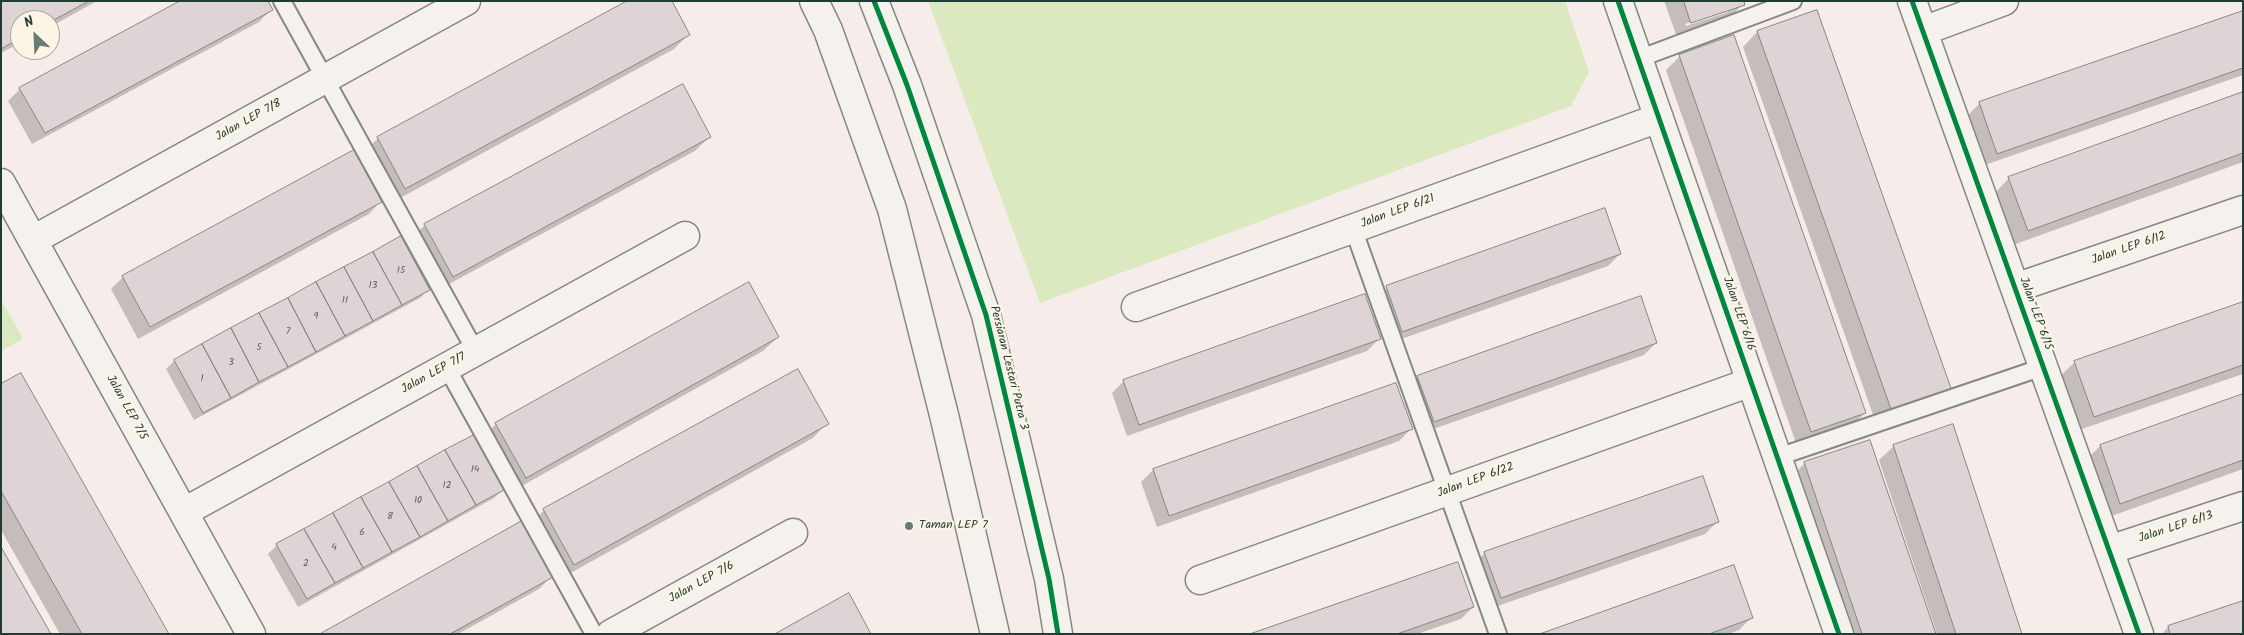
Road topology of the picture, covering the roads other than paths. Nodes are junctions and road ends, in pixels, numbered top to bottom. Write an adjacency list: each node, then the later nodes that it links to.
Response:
1 (282, 1): 11 (lane)
2 (466, 1): 11 (street, Jalan LEP 7/8)
3 (814, 1): 34 (street)
4 (874, 1): 35 (street, Persiaran Lestari Putra 3)
5 (1618, 1): 10 (street, Jalan LEP 6/16)
6 (1793, 1): 10 (lane)
7 (1912, 1): 9 (street, Jalan LEP 6/15)
8 (2004, 1): 9 (street)
9 (1923, 31): 18 (street, Jalan LEP 6/15)
10 (1638, 59): 12 (street, Jalan LEP 6/16)
11 (325, 79): 17 (street, Jalan LEP 7/8); 20 (lane)
12 (1659, 118): 15 (street, Jalan LEP 6/21); 23 (street, Jalan LEP 6/16)
13 (1, 183): 17 (street, Jalan LEP 7/5)
14 (2243, 210): 18 (street, Jalan LEP 6/12)
15 (1353, 228): 19 (street, Jalan LEP 6/21); 25 (lane)
16 (685, 236): 20 (street, Jalan LEP 7/7)
17 (33, 240): 27 (street, Jalan LEP 7/5)
18 (2015, 288): 22 (street, Jalan LEP 6/15)
19 (1136, 307)
20 (476, 352): 21 (street, Jalan LEP 7/7)
21 (447, 368): 27 (street, Jalan LEP 7/7); 32 (lane)
22 (2043, 368): 24 (lane); 29 (street, Jalan LEP 6/15)
23 (1751, 382): 24 (street, Jalan LEP 6/16); 25 (street, Jalan LEP 6/22)
24 (1778, 457): 37 (street, Jalan LEP 6/16)
25 (1447, 492): 30 (street, Jalan LEP 6/22); 36 (lane)
26 (2243, 506): 29 (street, Jalan LEP 6/13)
27 (184, 512): 31 (street, Jalan LEP 7/5)
28 (793, 533): 33 (street, Jalan LEP 7/6)
29 (2109, 550): 38 (street, Jalan LEP 6/15)
30 (1200, 580)
31 (251, 634)
32 (594, 634)
33 (611, 634)
34 (995, 634)
35 (1058, 634)
36 (1498, 634)
37 (1839, 634)
38 (2139, 634)

